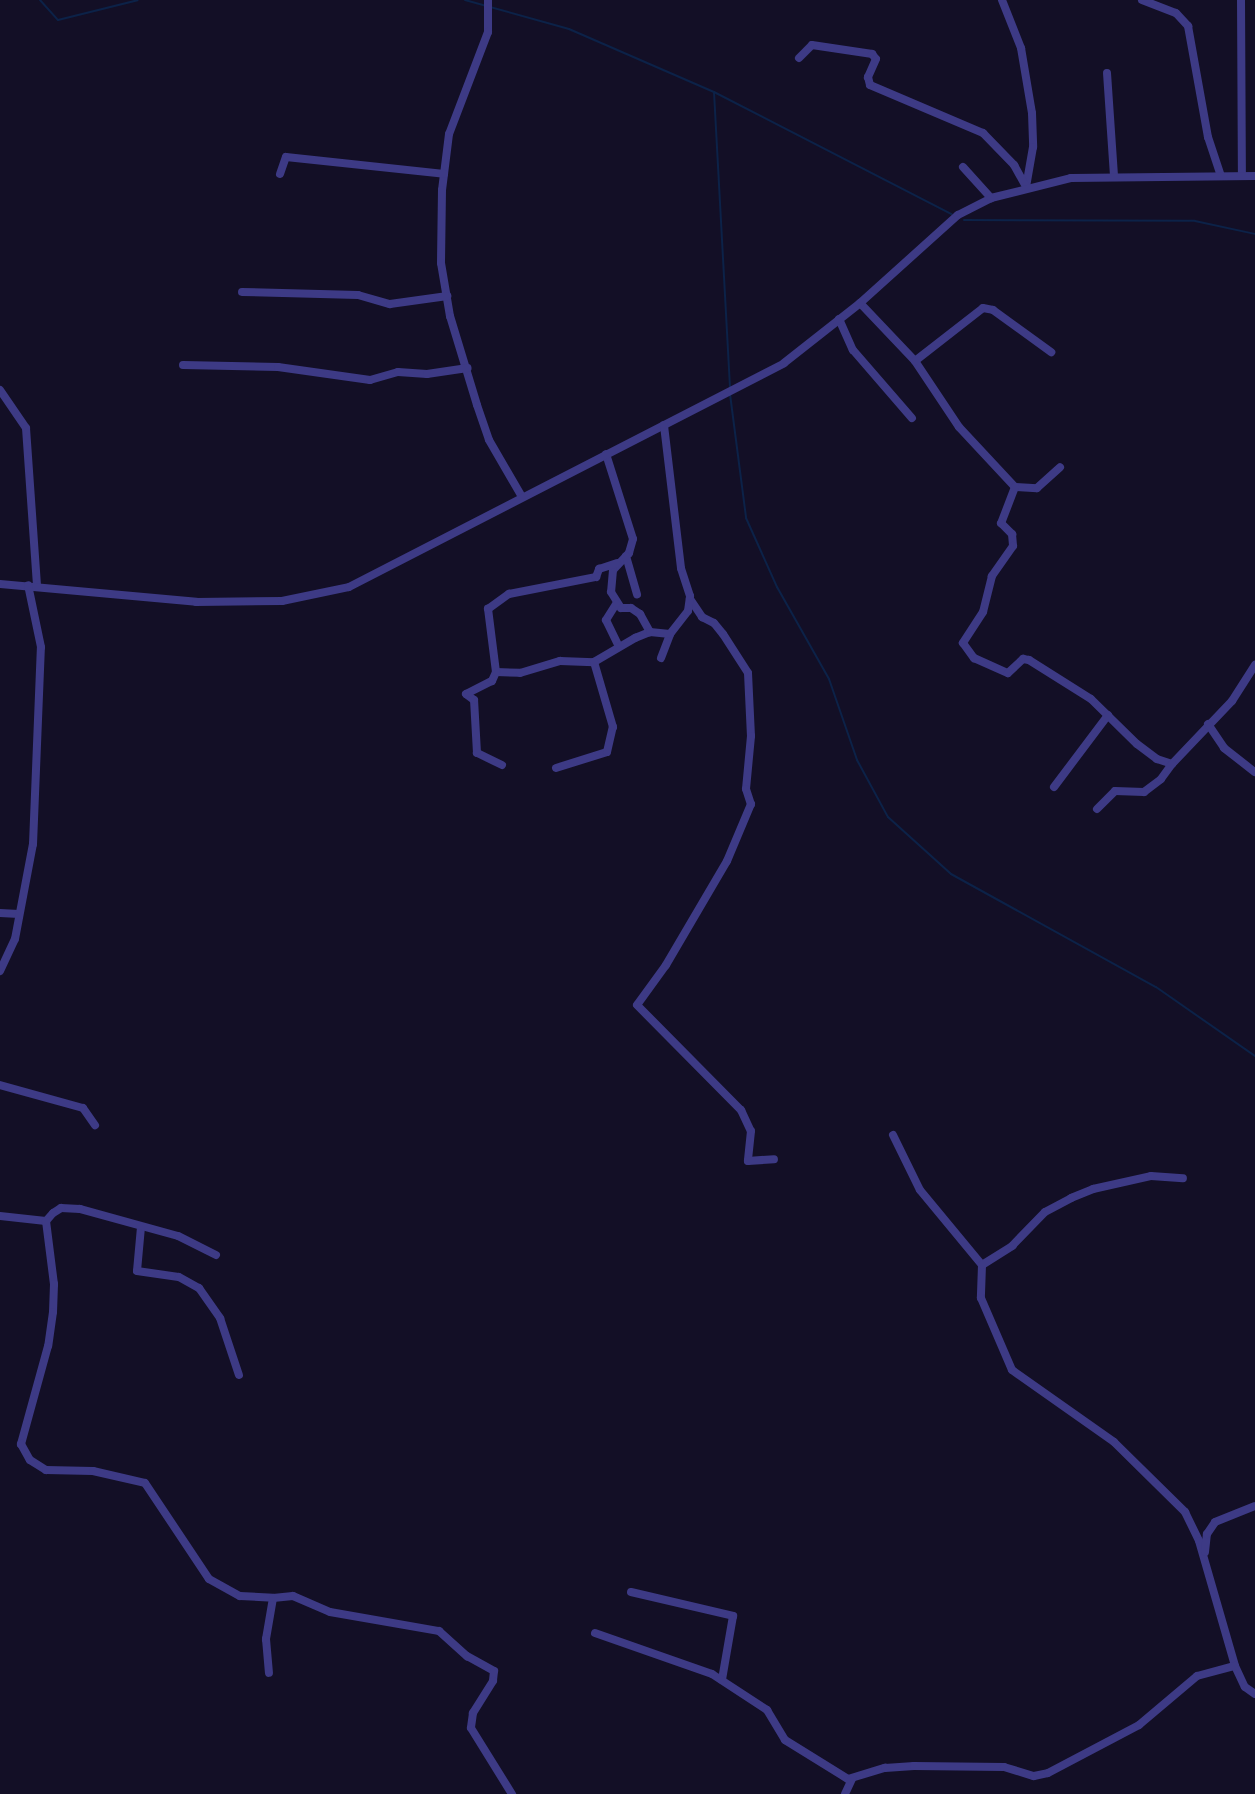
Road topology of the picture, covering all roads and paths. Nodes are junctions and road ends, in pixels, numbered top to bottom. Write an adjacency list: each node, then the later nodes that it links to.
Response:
1 (1002, 0): 14 (street)
2 (1142, 0): 11 (street)
3 (1241, 0): 12 (street)
4 (490, 2): 9 (street)
5 (800, 58): 14 (street)
6 (1107, 73): 10 (street)
7 (963, 167): 15 (street)
8 (280, 174): 9 (street)
9 (444, 174): 17 (street)
10 (1114, 176): 11 (street); 14 (street)
11 (1221, 176): 12 (street)
12 (1242, 176): 13 (street)
13 (1255, 177)
14 (1026, 187): 15 (street)
15 (991, 198): 18 (street)
16 (242, 292): 17 (street)
17 (447, 296): 23 (street)
18 (860, 303): 19 (street); 21 (street)
19 (839, 319): 25 (street); 26 (street)
20 (1051, 352): 21 (street)
21 (915, 361): 29 (street)
22 (183, 365): 23 (street)
23 (468, 368): 30 (street)
24 (0, 390): 35 (street)
25 (912, 418)
26 (664, 425): 27 (street); 37 (street)
27 (606, 454): 30 (street); 31 (street)
28 (1060, 467): 29 (street)
29 (1016, 487): 46 (street)
30 (522, 497): 35 (street)
31 (626, 556): 32 (street); 36 (street)
32 (617, 563): 38 (street); 45 (street)
33 (0, 584): 34 (street)
34 (28, 585): 35 (street); 55 (street)
35 (37, 585)
36 (637, 594)
37 (690, 600): 40 (street); 60 (street)
38 (616, 604): 39 (street); 41 (street)
39 (650, 632): 40 (street); 41 (street)
40 (670, 634): 42 (street)
41 (618, 645): 43 (street)
42 (661, 658)
43 (594, 662): 45 (street); 50 (street)
44 (1255, 665): 47 (street)
45 (496, 672): 49 (street)
46 (1108, 715): 48 (street); 52 (street)
47 (1208, 724): 48 (street); 51 (street)
48 (1172, 764): 53 (street)
49 (502, 765)
50 (556, 768)
51 (1255, 772)
52 (1054, 787)
53 (1097, 809)
54 (0, 912): 55 (street)
55 (19, 914): 56 (street)
56 (0, 971)
57 (0, 1085): 58 (street)
58 (95, 1125)
59 (893, 1135): 66 (street)
60 (774, 1159)
61 (1183, 1178): 66 (street)
62 (0, 1216): 63 (street)
63 (46, 1221): 64 (street); 71 (street)
64 (141, 1227): 65 (street); 67 (street)
65 (216, 1255)
66 (982, 1264): 69 (street)
67 (239, 1376)
68 (1255, 1506): 69 (street)
69 (1204, 1556): 73 (street)
70 (631, 1592): 75 (street)
71 (273, 1598): 74 (street); 78 (street)
72 (595, 1633): 75 (street)
73 (1235, 1666): 76 (street); 77 (street)
74 (269, 1672)
75 (722, 1680): 77 (street)
76 (1255, 1694)
77 (852, 1779): 79 (street)
78 (512, 1794)
79 (845, 1794)

